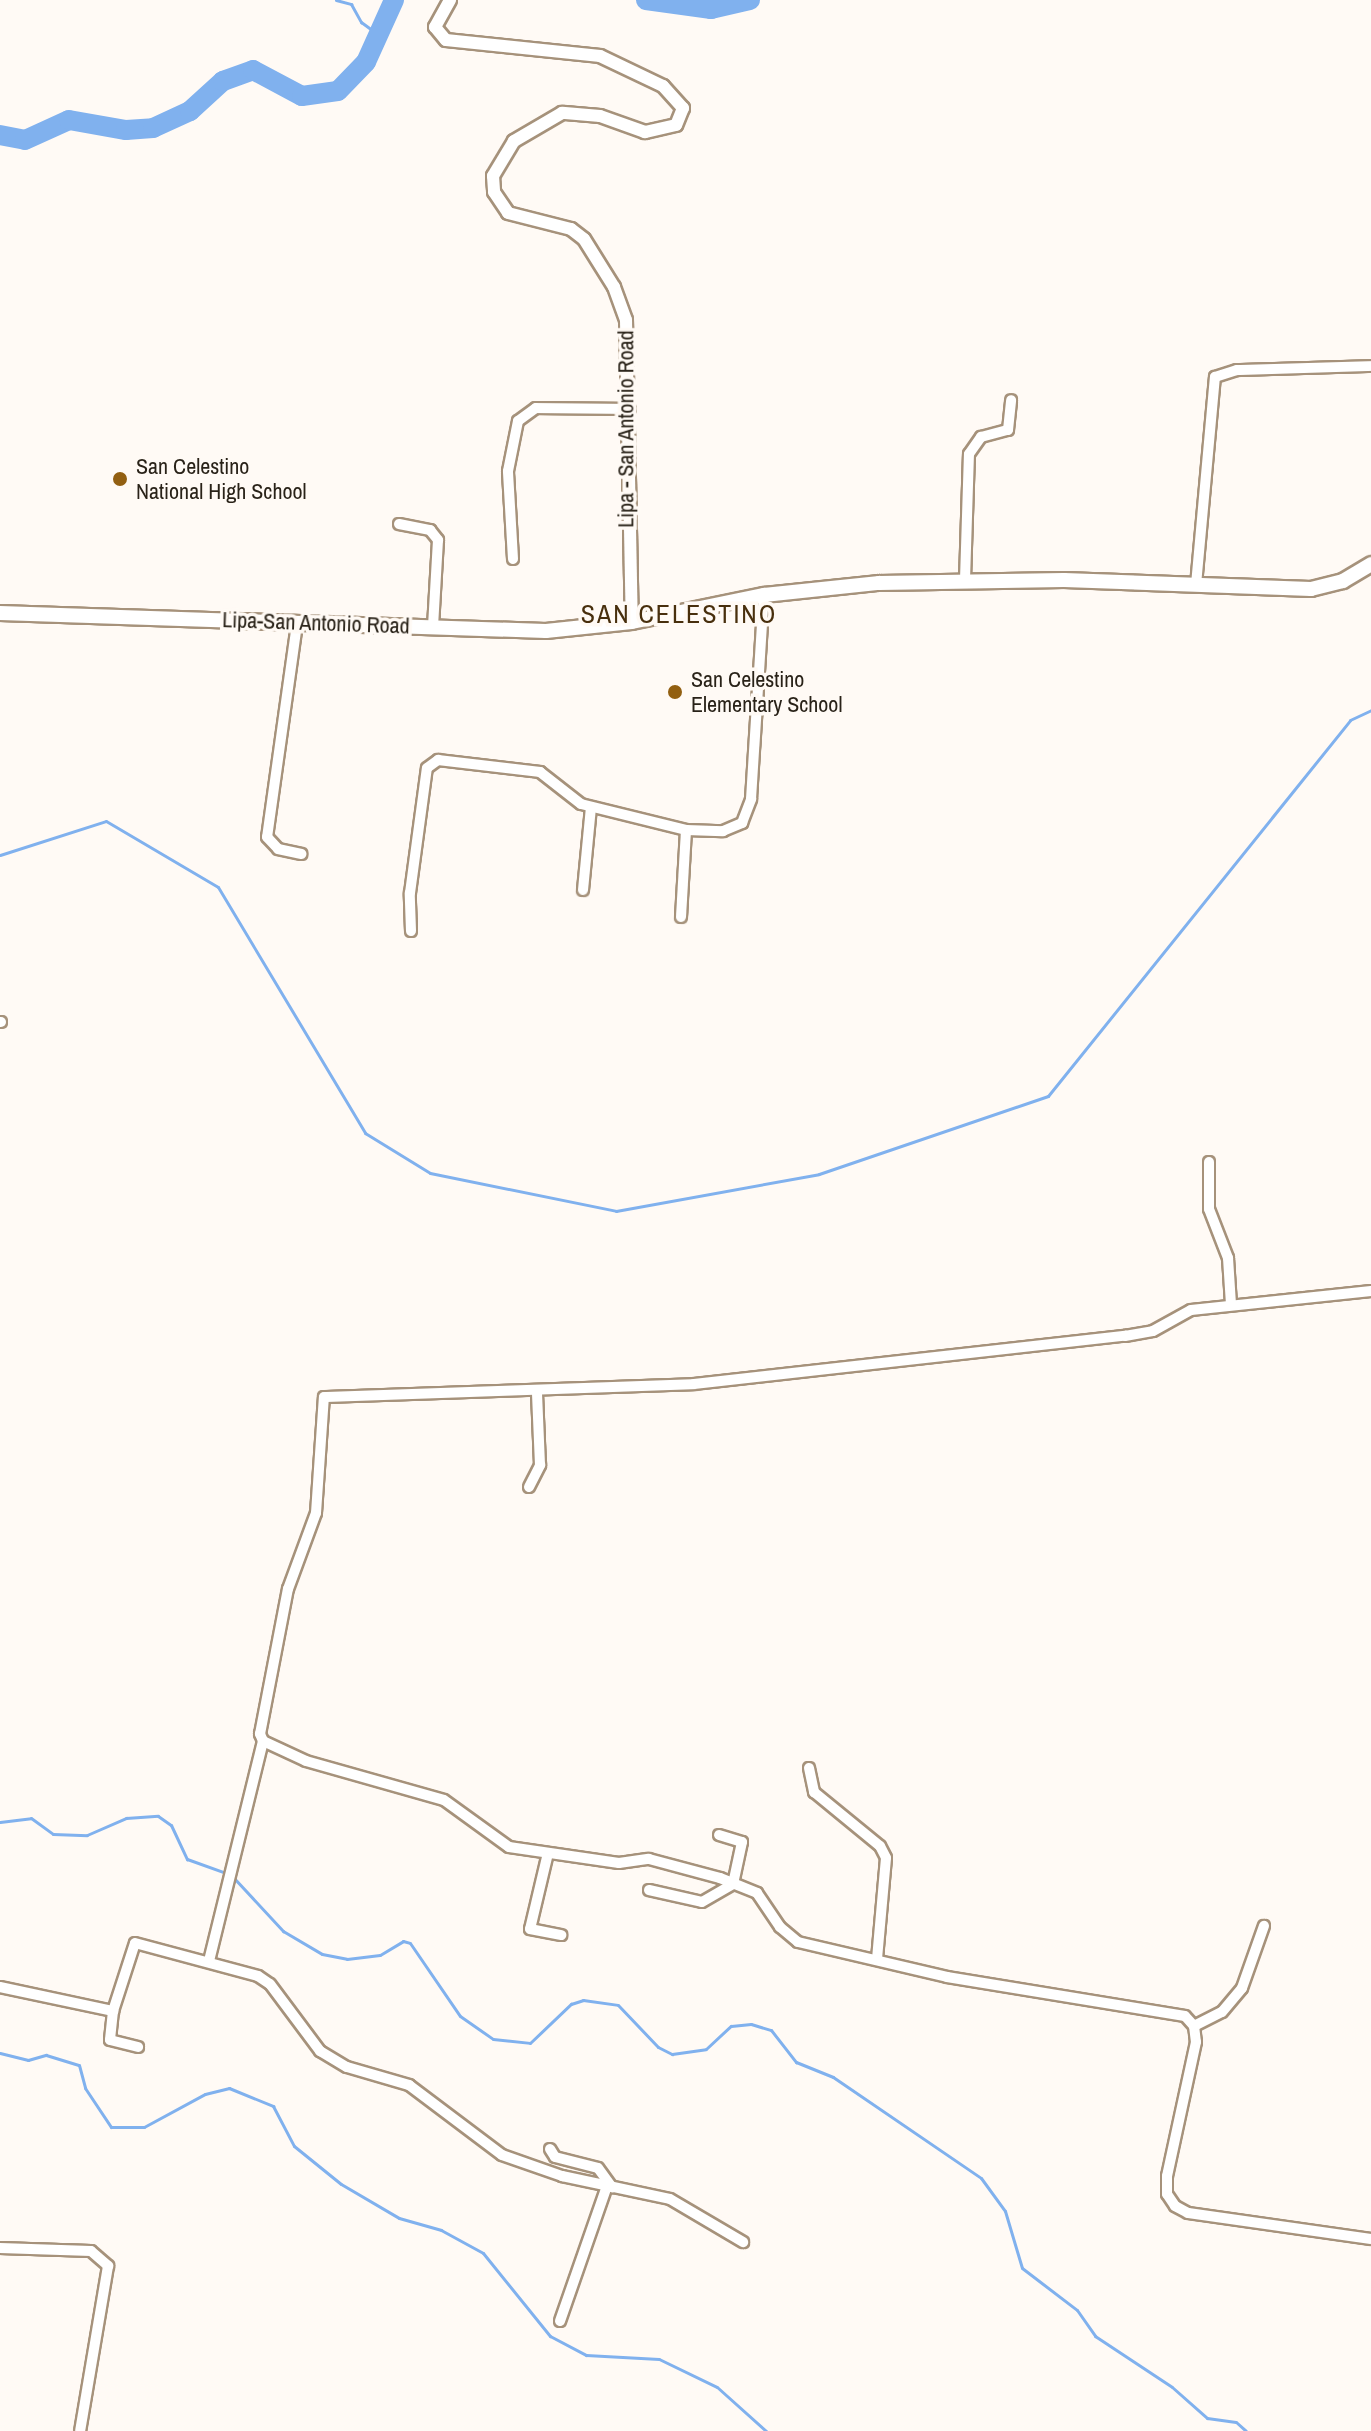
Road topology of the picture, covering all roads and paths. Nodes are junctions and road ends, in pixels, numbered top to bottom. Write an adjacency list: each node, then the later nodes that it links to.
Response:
1 (450, 0): 4 (street, Lipa - San Antonio Road)
2 (1371, 366): 9 (street)
3 (1011, 400): 8 (street)
4 (630, 409): 6 (street); 12 (street, Lipa - San Antonio Road)
5 (399, 524): 14 (street)
6 (513, 559)
7 (1371, 564): 9 (main road, Lipa-San Antonio Road)
8 (965, 580): 9 (main road, Lipa-San Antonio Road); 10 (main road, Lipa-San Antonio Road)
9 (1196, 585)
10 (764, 595): 12 (main road, Lipa-San Antonio Road); 16 (street)
11 (0, 613): 13 (main road, Lipa-San Antonio Road)
12 (632, 622): 14 (main road, Lipa-San Antonio Road)
13 (297, 624): 14 (main road, Lipa-San Antonio Road); 17 (street)
14 (433, 627)
15 (591, 807): 16 (street); 18 (street); 20 (street)
16 (686, 830): 19 (street)
17 (301, 854)
18 (583, 890)
19 (681, 917)
20 (411, 931)
21 (1209, 1162): 23 (street)
22 (1371, 1291): 23 (street)
23 (1231, 1305): 24 (street)
24 (537, 1392): 25 (street); 26 (street)
25 (529, 1487)
26 (263, 1741): 29 (street); 35 (street)
27 (809, 1768): 34 (street)
28 (719, 1835): 30 (street)
29 (548, 1853): 30 (street); 33 (street)
30 (733, 1884): 31 (street); 34 (street)
31 (649, 1890)
32 (1264, 1926): 38 (street)
33 (561, 1935)
34 (877, 1958): 38 (street)
35 (209, 1961): 37 (street); 41 (street)
36 (0, 1987): 37 (street)
37 (113, 2011): 39 (street)
38 (1194, 2026): 42 (street)
39 (138, 2047)
40 (550, 2149): 41 (street)
41 (610, 2186): 43 (street); 45 (street)
42 (1371, 2239)
43 (743, 2242)
44 (0, 2248): 46 (street)
45 (560, 2321)
46 (80, 2431)

